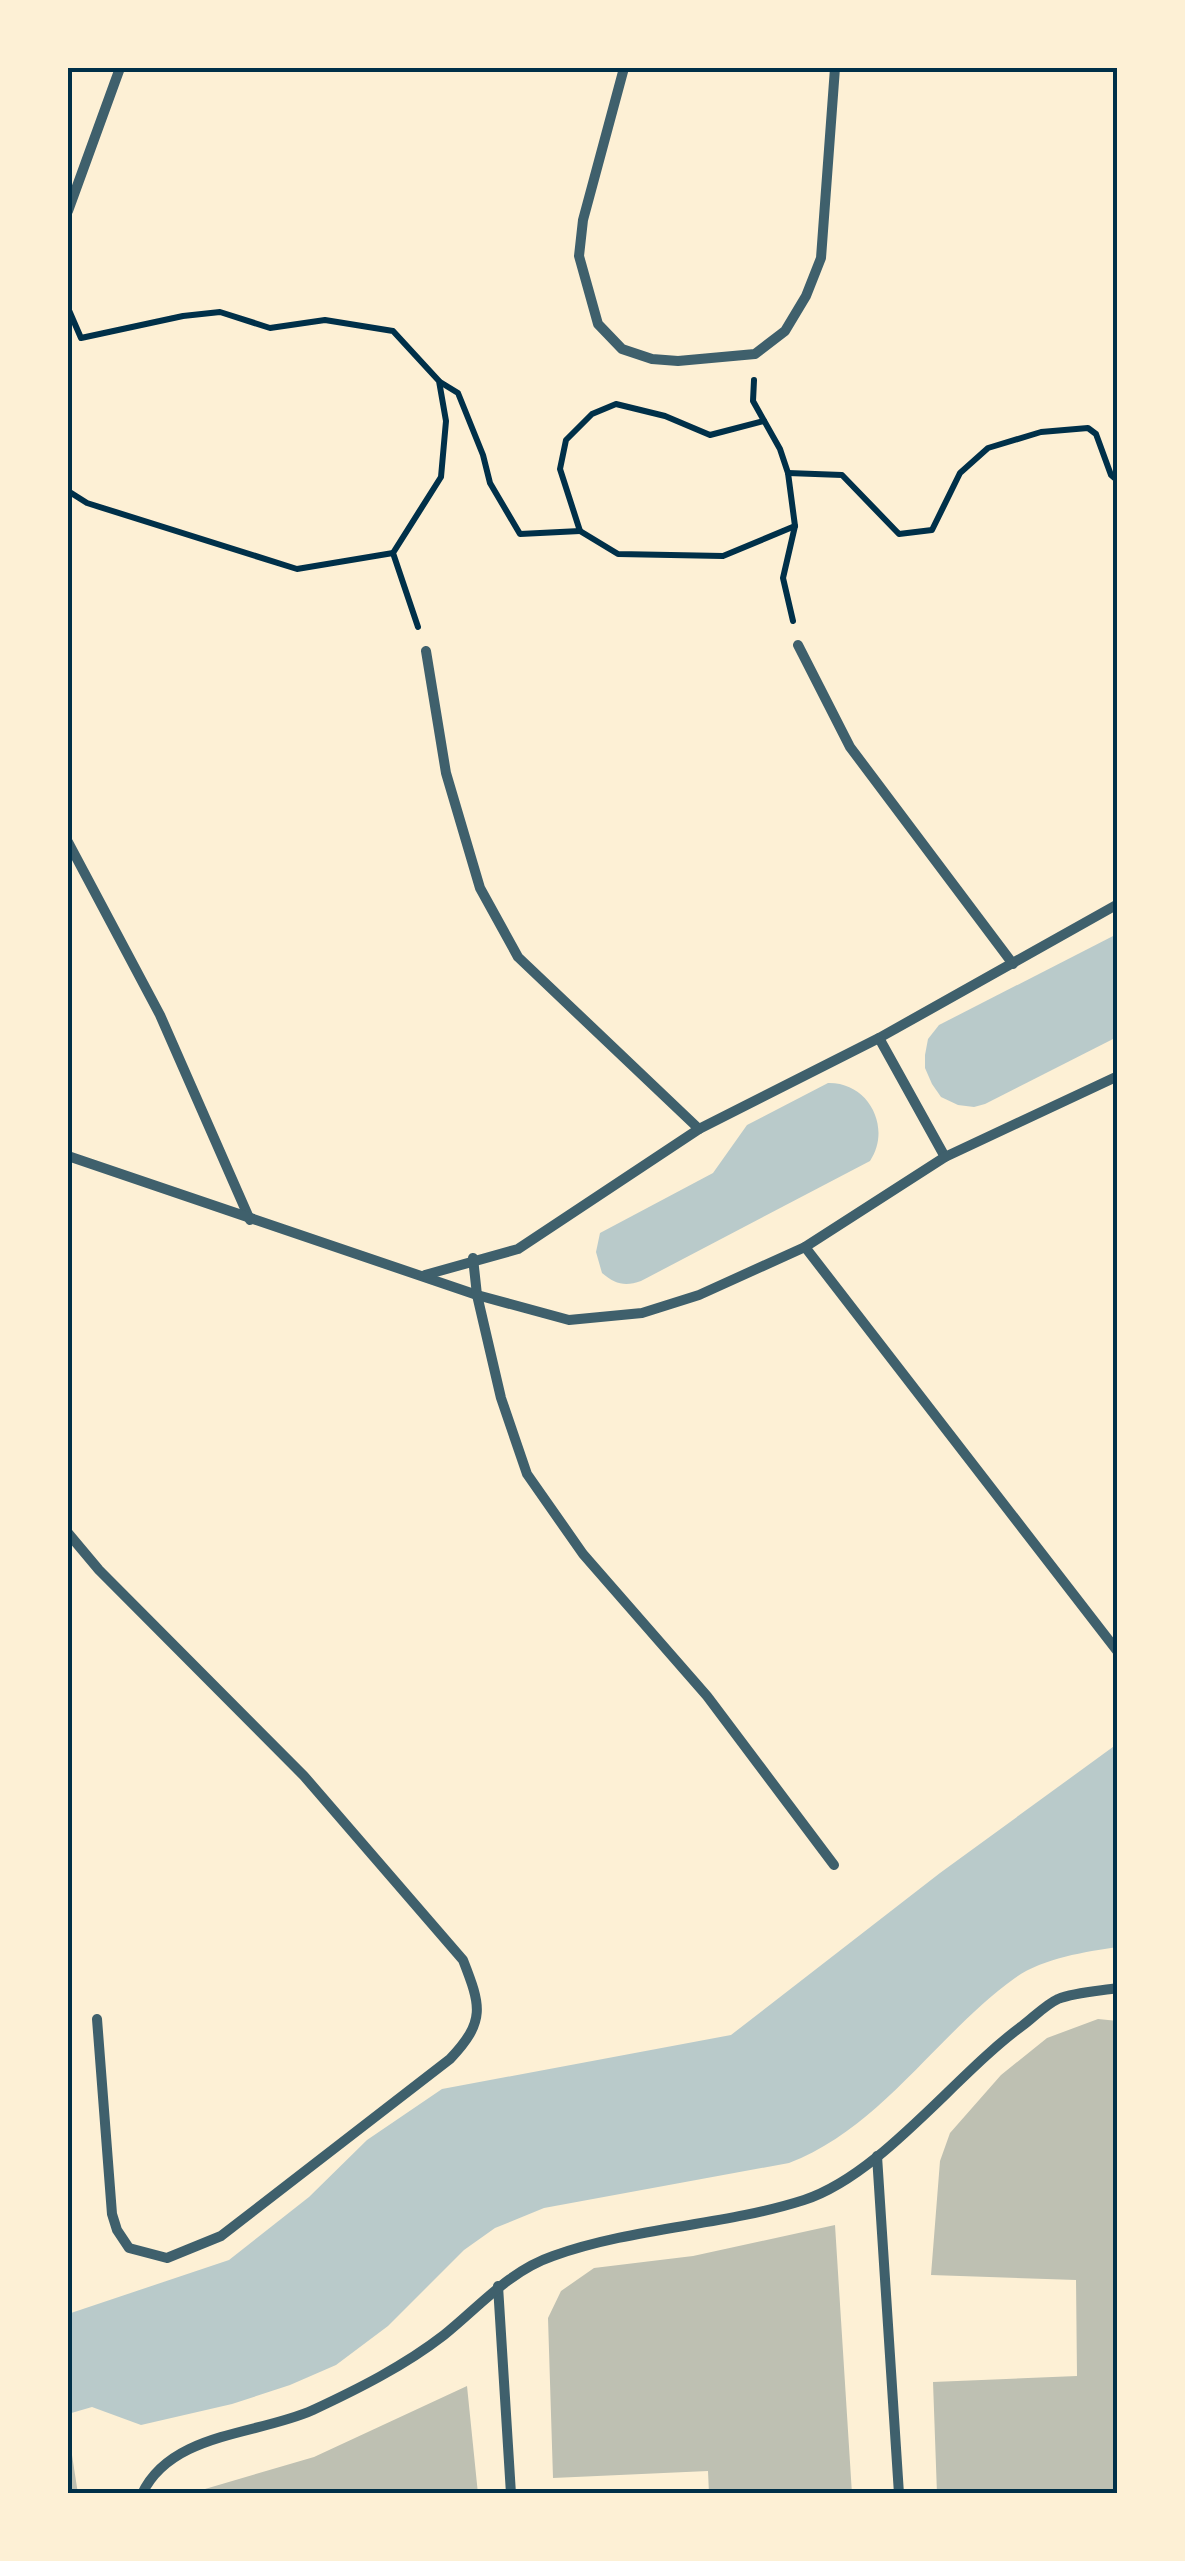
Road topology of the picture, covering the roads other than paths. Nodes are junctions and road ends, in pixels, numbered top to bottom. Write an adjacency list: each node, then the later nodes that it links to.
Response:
1 (120, 68): 4 (street)
2 (624, 68): 3 (street)
3 (835, 68)
4 (68, 212)
5 (798, 644): 9 (street)
6 (426, 650): 12 (street)
7 (68, 842): 15 (street)
8 (1118, 904): 9 (street)
9 (1013, 964): 10 (street)
10 (878, 1038): 12 (street); 14 (street)
11 (1118, 1076): 14 (street)
12 (700, 1129): 17 (street)
13 (68, 1156): 15 (street)
14 (945, 1157): 16 (street)
15 (250, 1220): 18 (street)
16 (805, 1247): 19 (street); 21 (street)
17 (473, 1258): 18 (street); 19 (street)
18 (424, 1275): 19 (street)
19 (477, 1295): 22 (street)
20 (68, 1534): 24 (street)
21 (1118, 1652)
22 (834, 1865)
23 (1118, 1988): 25 (street)
24 (97, 2018)
25 (877, 2156): 26 (street); 29 (street)
26 (498, 2286): 27 (street); 28 (street)
27 (142, 2494)
28 (511, 2494)
29 (899, 2494)

